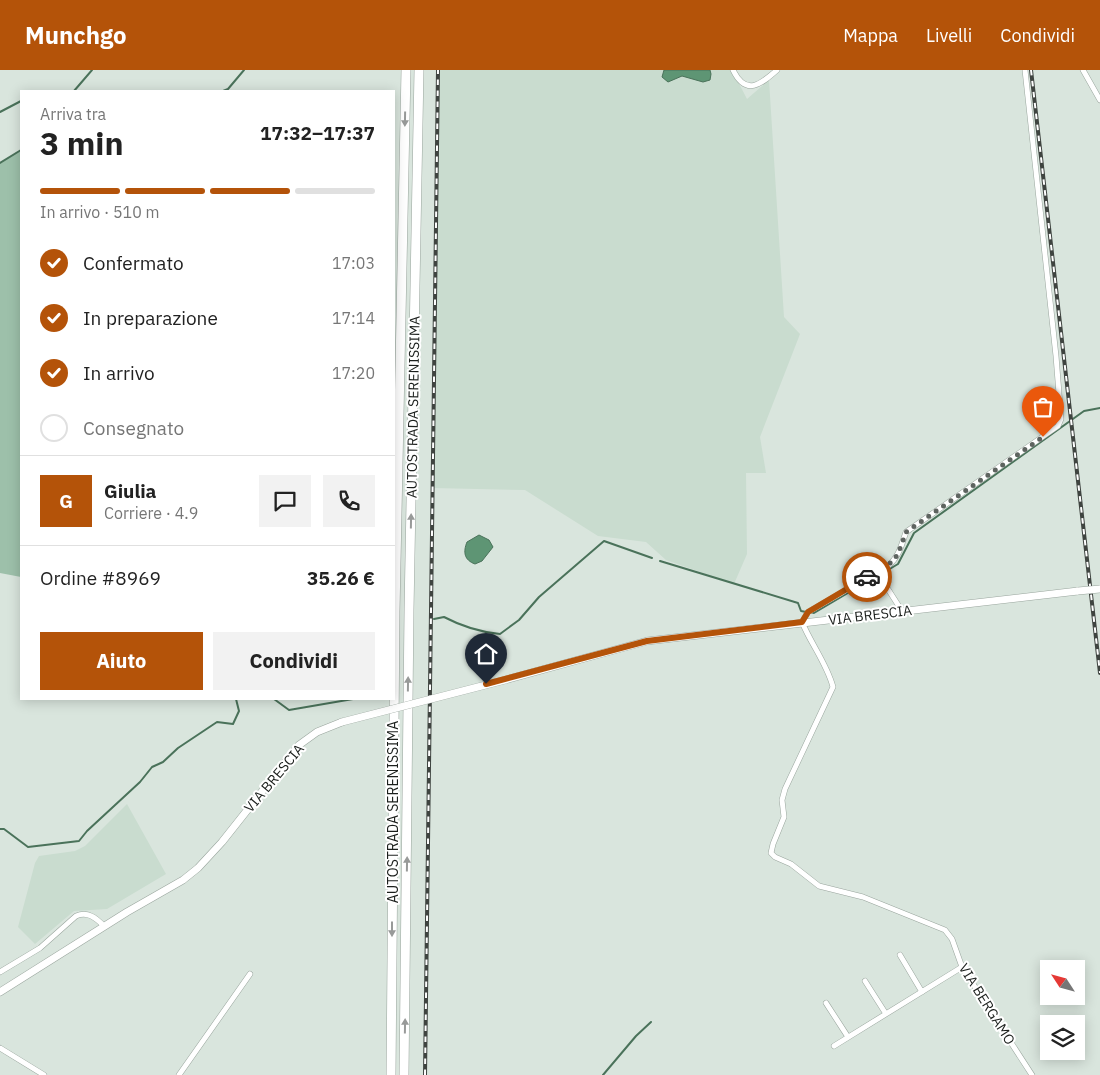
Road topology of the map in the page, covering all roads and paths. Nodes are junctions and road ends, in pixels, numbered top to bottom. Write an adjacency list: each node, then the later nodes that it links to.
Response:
1 (406, 70): 11 (highway, AUTOSTRADA SERENISSIMA, one-way to 11)
2 (420, 70): 30 (highway, AUTOSTRADA SERENISSIMA, one-way to 2)
3 (733, 70): 4 (street)
4 (778, 70)
5 (1025, 70): 8 (street)
6 (1083, 70): 7 (street)
7 (1100, 100)
8 (877, 572): 10 (street); 12 (street)
9 (1100, 589): 10 (main road, VIA BRESCIA, bridge)
10 (902, 611): 12 (main road, VIA BRESCIA)
11 (395, 612)
12 (802, 622): 14 (main road, VIA BRESCIA, bridge); 16 (street, VIA BERGAMO)
13 (394, 700): 29 (highway, AUTOSTRADA SERENISSIMA, one-way to 29)
14 (104, 926): 17 (street); 20 (main road, VIA BRESCIA)
15 (900, 955): 21 (street)
16 (962, 967): 21 (street); 31 (street, VIA BERGAMO)
17 (0, 972)
18 (250, 974): 28 (street)
19 (865, 981): 23 (street)
20 (0, 992)
21 (922, 992): 23 (street)
22 (826, 1003): 24 (street)
23 (886, 1014): 24 (street)
24 (848, 1038): 25 (street)
25 (834, 1046)
26 (0, 1048): 27 (street)
27 (44, 1075)
28 (179, 1075)
29 (391, 1075)
30 (404, 1075)
31 (1032, 1075)

